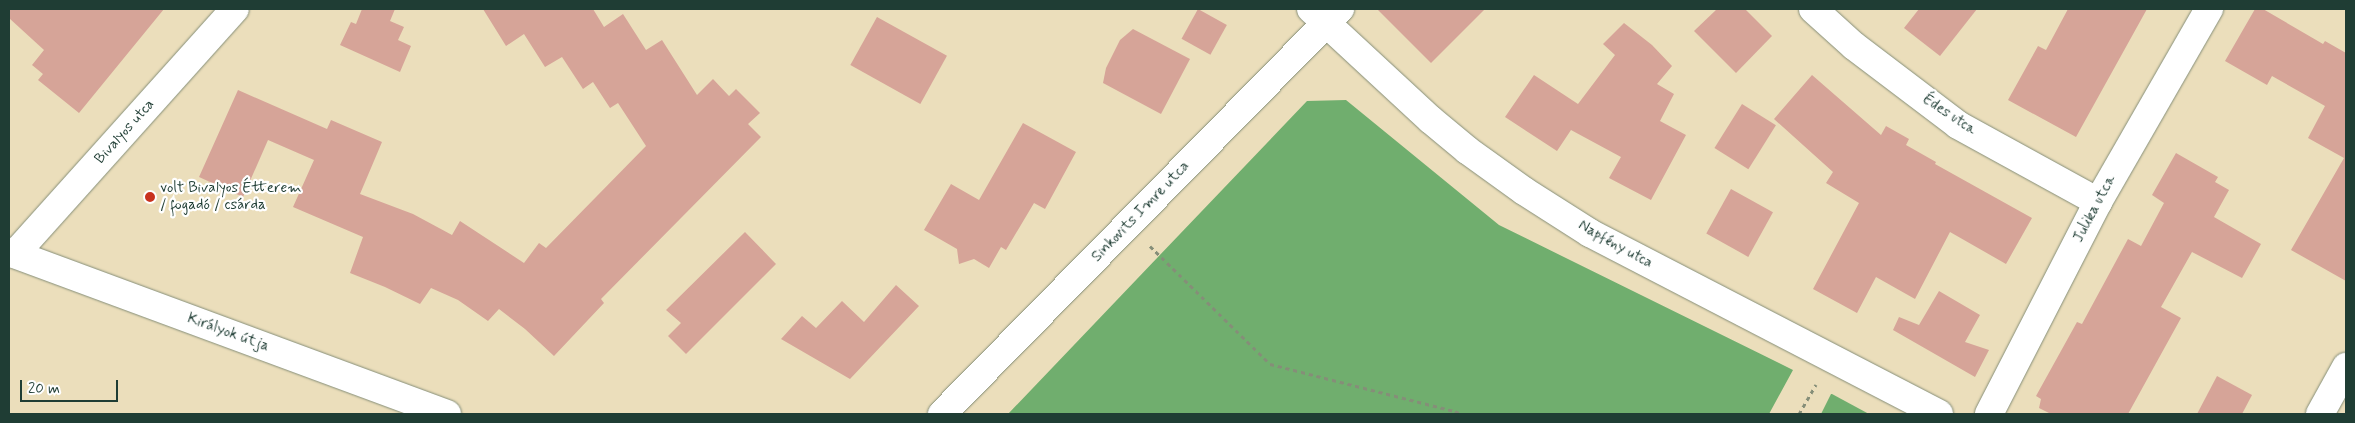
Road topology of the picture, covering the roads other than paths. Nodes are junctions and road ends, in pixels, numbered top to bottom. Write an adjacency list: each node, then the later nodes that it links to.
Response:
1 (235, 9): 6 (street, Bivalyos utca)
2 (1813, 9): 5 (street, Édes utca)
3 (2209, 9): 5 (street, Julika utca)
4 (1326, 13): 9 (street, Sinkovits Imre utca); 10 (street, Napfény utca)
5 (2098, 202): 11 (street, Julika utca)
6 (12, 253): 8 (street, Királyok útja)
7 (2346, 367): 12 (street)
8 (447, 414)
9 (942, 414)
10 (1938, 414)
11 (1988, 414)
12 (2320, 414)

